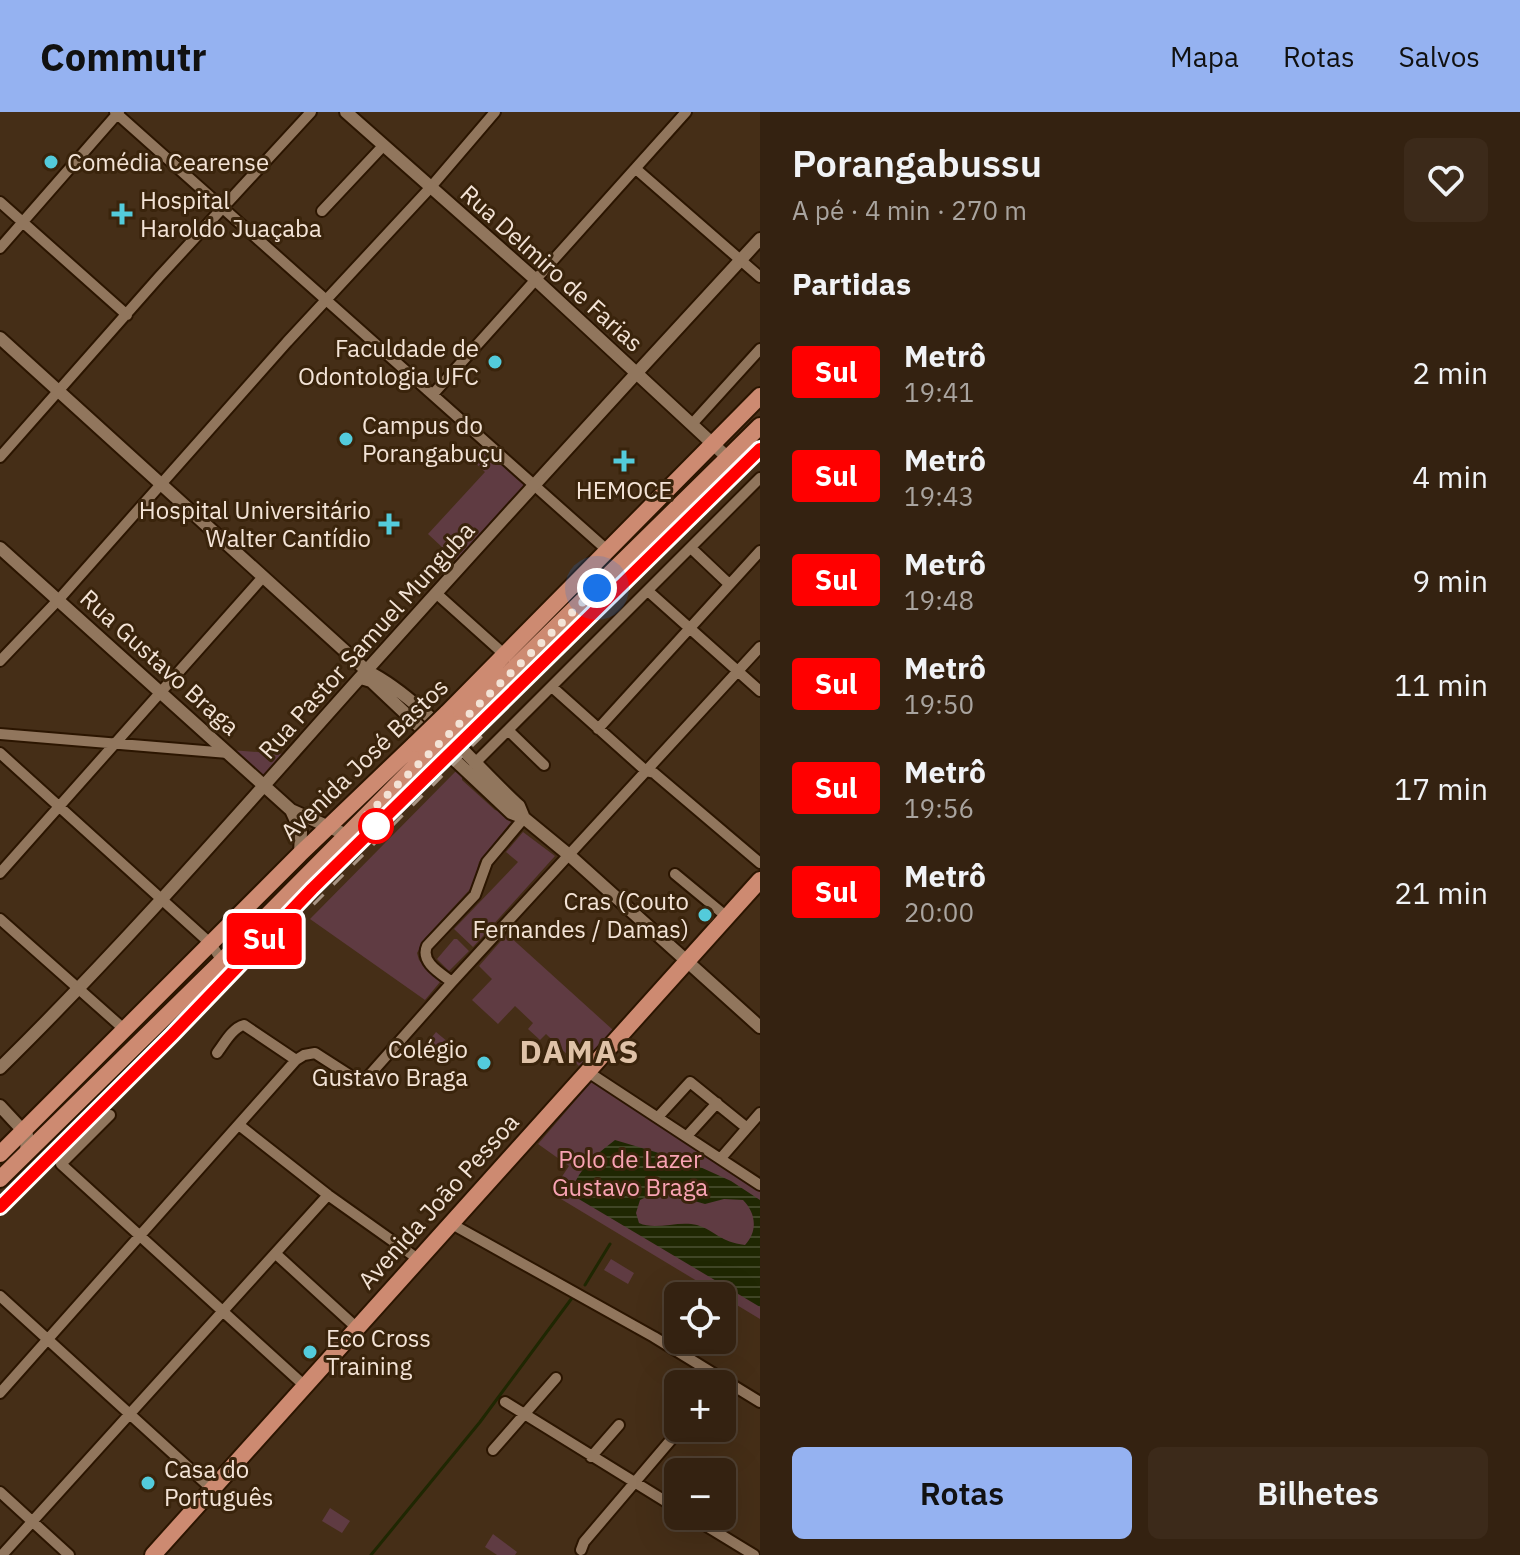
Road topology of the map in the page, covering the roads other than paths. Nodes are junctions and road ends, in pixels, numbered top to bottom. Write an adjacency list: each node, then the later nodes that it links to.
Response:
1 (311, 112): 10 (street)
2 (346, 112): 6 (street, Rua Delmiro de Farias)
3 (495, 112): 8 (street)
4 (686, 112): 7 (street)
5 (117, 113): 10 (street); 12 (street)
6 (383, 146): 8 (street, Rua Delmiro de Farias); 11 (street)
7 (636, 169): 15 (street); 17 (street)
8 (430, 188): 17 (street, Rua Delmiro de Farias); 18 (street)
9 (0, 202): 12 (street)
10 (222, 207): 18 (street); 19 (street)
11 (322, 211)
12 (23, 222): 14 (street); 19 (street)
13 (760, 239): 15 (street, Rua Pastor Samuel Munguba)
14 (0, 248)
15 (741, 260): 16 (street); 22 (street, Rua Pastor Samuel Munguba)
16 (760, 277)
17 (536, 280): 22 (street, Rua Delmiro de Farias); 24 (street)
18 (326, 300): 24 (street); 32 (street)
19 (127, 315): 23 (street)
20 (0, 338): 23 (street)
21 (760, 349): 26 (street)
22 (635, 372): 26 (street, Rua Delmiro de Farias); 33 (street, Rua Pastor Samuel Munguba)
23 (58, 392): 29 (street); 32 (street)
24 (434, 393): 33 (street)
25 (760, 396): 28 (main road, Avenida José Bastos)
26 (692, 424): 28 (street, Rua Delmiro de Farias)
27 (760, 426): 30 (main road, Avenida José Bastos)
28 (713, 443): 30 (street, Rua Delmiro de Farias); 36 (main road, Avenida José Bastos)
29 (0, 457)
30 (728, 458): 52 (main road, Avenida José Bastos)
31 (759, 482): 35 (street)
32 (162, 484): 38 (street); 42 (street)
33 (534, 486): 36 (street); 41 (street, Rua Pastor Samuel Munguba)
34 (0, 548): 42 (street, Rua Gustavo Braga)
35 (691, 548): 39 (street); 40 (street)
36 (607, 550): 46 (main road, Avenida José Bastos)
37 (760, 551): 39 (street)
38 (263, 577): 48 (street); 51 (street)
39 (729, 584): 43 (street)
40 (648, 591): 43 (street); 49 (street)
41 (437, 594): 46 (street); 48 (street, Rua Pastor Samuel Munguba)
42 (57, 600): 45 (street); 51 (street, Rua Gustavo Braga)
43 (690, 627): 47 (street); 53 (street)
44 (760, 647): 47 (street)
45 (2, 655)
46 (505, 655): 52 (main road, Avenida José Bastos)
47 (738, 671): 50 (street); 62 (street)
48 (363, 674): 60 (street); 63 (street, Rua Pastor Samuel Munguba); 66 (street)
49 (552, 687): 53 (street); 54 (street)
50 (760, 691)
51 (161, 693): 56 (street); 59 (street, Rua Gustavo Braga)
52 (452, 719): 57 (main road, Avenida José Bastos, bridge)
53 (598, 729): 62 (street)
54 (508, 730): 60 (street); 61 (street)
55 (0, 734): 56 (street)
56 (117, 744): 59 (street); 64 (street)
57 (420, 749): 67 (main road, Avenida José Bastos); 68 (main road, Avenida José Bastos)
58 (0, 753): 64 (street)
59 (228, 753): 63 (street, Rua Gustavo Braga)
60 (474, 764): 66 (street)
61 (544, 765)
62 (646, 771): 70 (street); 71 (street)
63 (264, 786): 65 (street, Rua Gustavo Braga); 75 (street, Rua Pastor Samuel Munguba)
64 (61, 807): 72 (street); 75 (street)
65 (291, 810): 67 (street, Rua Gustavo Braga); 69 (street)
66 (524, 818): 70 (street); 81 (street)
67 (327, 827): 68 (street, Rua Gustavo Braga); 69 (main road, Avenida José Bastos)
68 (347, 835): 79 (main road, Avenida José Bastos)
69 (300, 854): 78 (main road, Avenida José Bastos)
70 (569, 855): 80 (street); 81 (street)
71 (760, 863)
72 (0, 873)
73 (675, 874): 76 (street)
74 (759, 883): 76 (main road, Avenida João Pessoa)
75 (163, 899): 78 (street); 82 (street, Rua Pastor Samuel Munguba)
76 (727, 917): 80 (main road, Avenida João Pessoa)
77 (0, 919): 82 (street)
78 (211, 944): 79 (street); 84 (main road, Avenida José Bastos)
79 (222, 961): 99 (main road, Avenida José Bastos)
80 (687, 961): 83 (street); 88 (main road, Avenida João Pessoa)
81 (452, 982): 86 (street)
82 (80, 989): 84 (street); 87 (street, Rua Pastor Samuel Munguba)
83 (760, 1027)
84 (125, 1030): 96 (main road, Avenida José Bastos)
85 (217, 1053): 86 (street)
86 (296, 1060): 94 (street)
87 (0, 1068)
88 (588, 1072): 93 (street); 104 (main road, Avenida João Pessoa)
89 (717, 1103): 93 (street); 95 (street); 97 (street)
90 (0, 1106): 96 (street)
91 (760, 1113): 95 (street)
92 (110, 1115): 105 (street)
93 (658, 1117): 97 (street)
94 (239, 1125): 103 (street); 105 (street)
95 (747, 1128): 100 (street)
96 (24, 1129): 98 (main road, Avenida José Bastos); 99 (street)
97 (687, 1136): 100 (street)
98 (0, 1154)
99 (26, 1154): 101 (main road, Avenida José Bastos)
100 (721, 1158): 102 (street)
101 (0, 1179)
102 (760, 1185)
103 (328, 1195): 106 (street); 107 (street)
104 (450, 1223): 107 (main road, Avenida João Pessoa); 112 (street)
105 (140, 1235): 109 (street); 111 (street)
106 (276, 1254): 109 (street); 110 (street)
107 (418, 1259): 110 (main road, Avenida João Pessoa)
108 (0, 1296): 111 (street)
109 (224, 1311): 114 (street); 119 (street)
110 (357, 1328): 114 (main road, Avenida João Pessoa)
111 (48, 1340): 116 (street); 119 (street)
112 (703, 1370)
113 (556, 1378): 120 (street)
114 (306, 1387): 126 (main road, Avenida João Pessoa)
115 (736, 1389): 118 (street)
116 (0, 1393)
117 (505, 1402): 120 (street)
118 (760, 1402)
119 (129, 1415): 126 (street); 129 (street)
120 (524, 1415): 123 (street); 124 (street)
121 (619, 1425): 124 (street)
122 (669, 1442): 125 (street)
123 (493, 1450)
124 (591, 1457): 125 (street)
125 (634, 1481): 128 (street); 131 (street)
126 (212, 1489): 134 (main road, Avenida João Pessoa)
127 (0, 1492): 129 (street)
128 (664, 1500)
129 (33, 1521): 132 (street); 133 (street)
130 (713, 1530): 135 (street)
131 (581, 1550)
132 (2, 1555)
133 (69, 1555)
134 (153, 1555)
135 (754, 1555)

